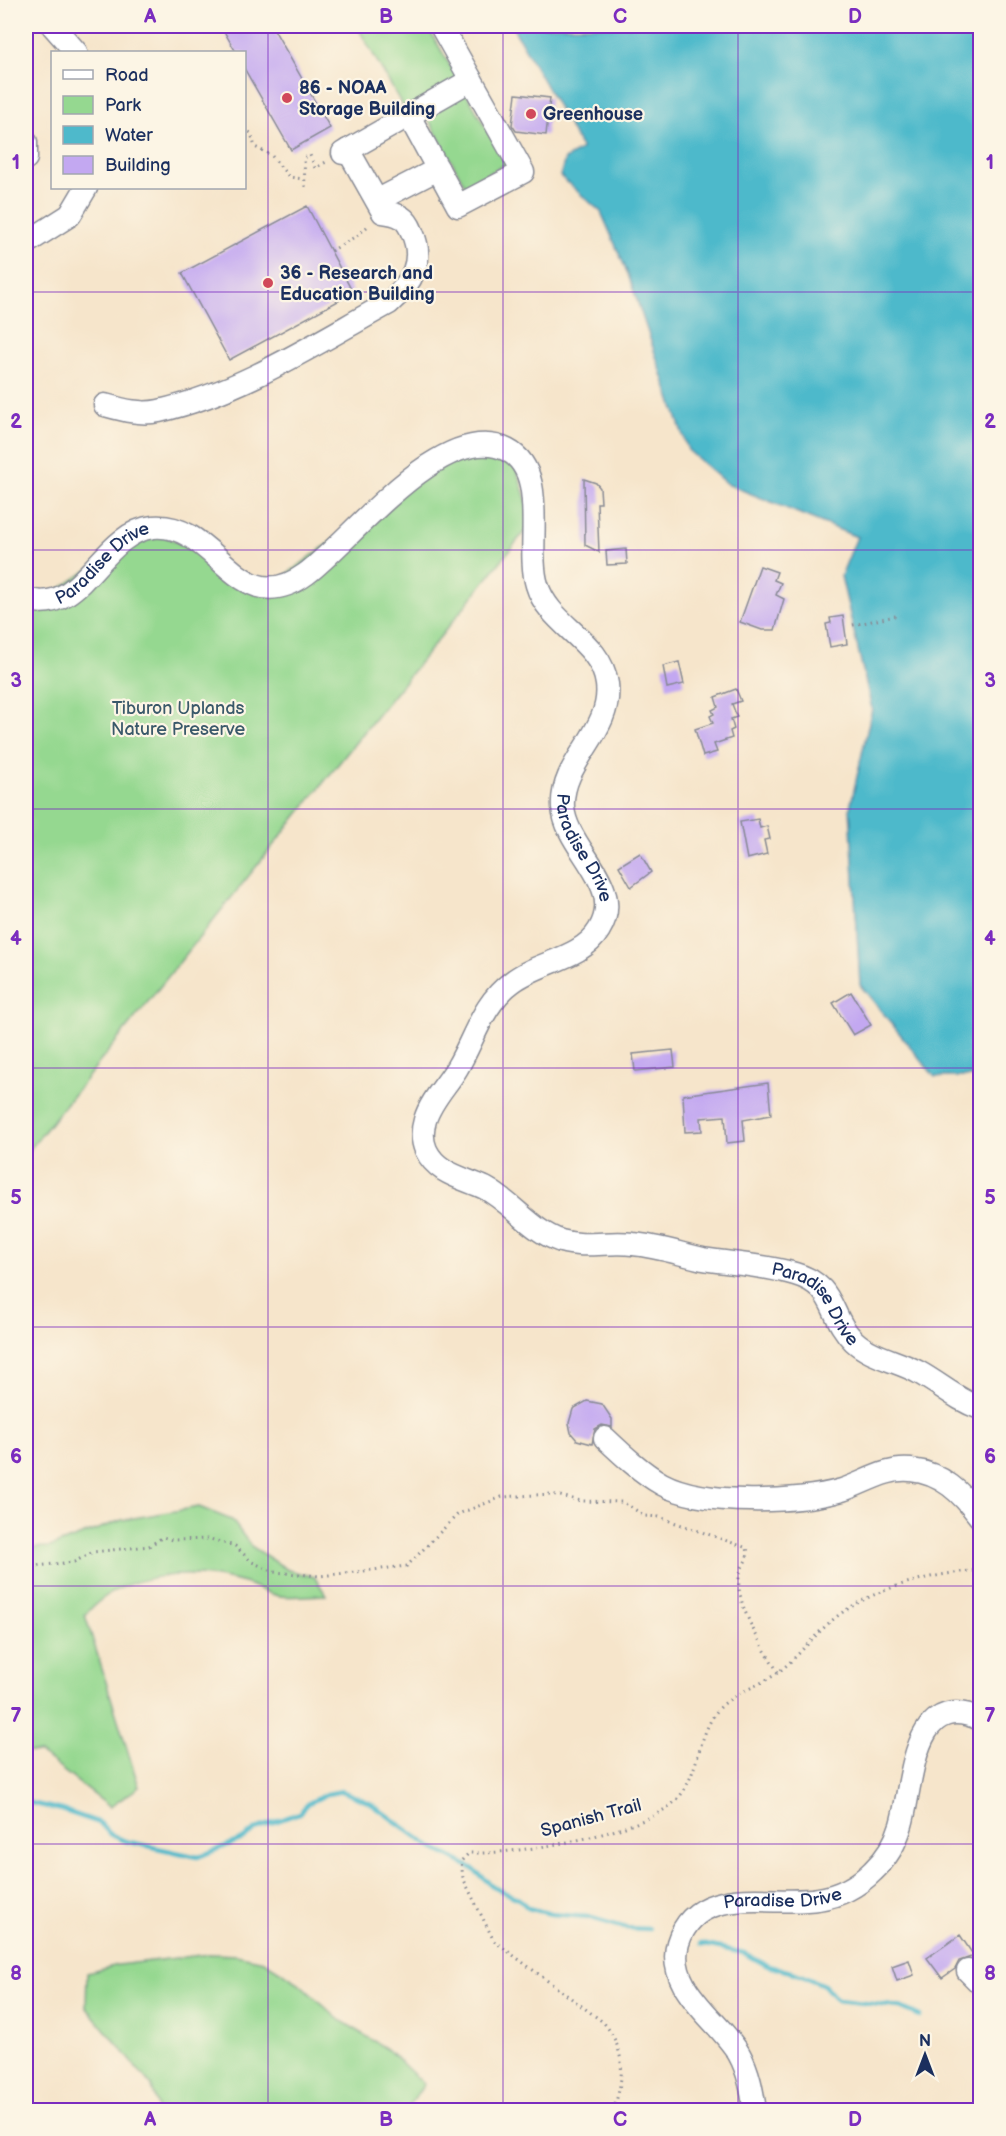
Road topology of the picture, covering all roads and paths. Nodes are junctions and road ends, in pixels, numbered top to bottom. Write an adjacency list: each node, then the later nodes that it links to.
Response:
1 (53, 26): 3 (street)
2 (441, 26): 4 (street)
3 (77, 51)
4 (471, 80): 5 (street); 10 (street)
5 (409, 116): 8 (street); 10 (street)
6 (246, 130): 11 (path)
7 (26, 142): 9 (street)
8 (345, 151): 11 (path); 14 (street)
9 (26, 158)
10 (438, 169): 14 (street)
11 (304, 179): 12 (path)
12 (305, 187)
13 (85, 189): 15 (street)
14 (380, 206): 16 (path); 17 (street)
15 (26, 243)
16 (331, 251)
17 (105, 405)
18 (26, 599): 21 (street, Paradise Drive)
19 (900, 615): 20 (path)
20 (853, 625)
21 (981, 1408)
22 (605, 1438): 23 (street)
23 (981, 1517)
24 (26, 1567): 26 (path)
25 (981, 1570): 26 (path, Spanish Trail)
26 (778, 1672): 28 (path, Spanish Trail)
27 (981, 1719): 29 (street, Paradise Drive)
28 (613, 2110)
29 (755, 2110)

